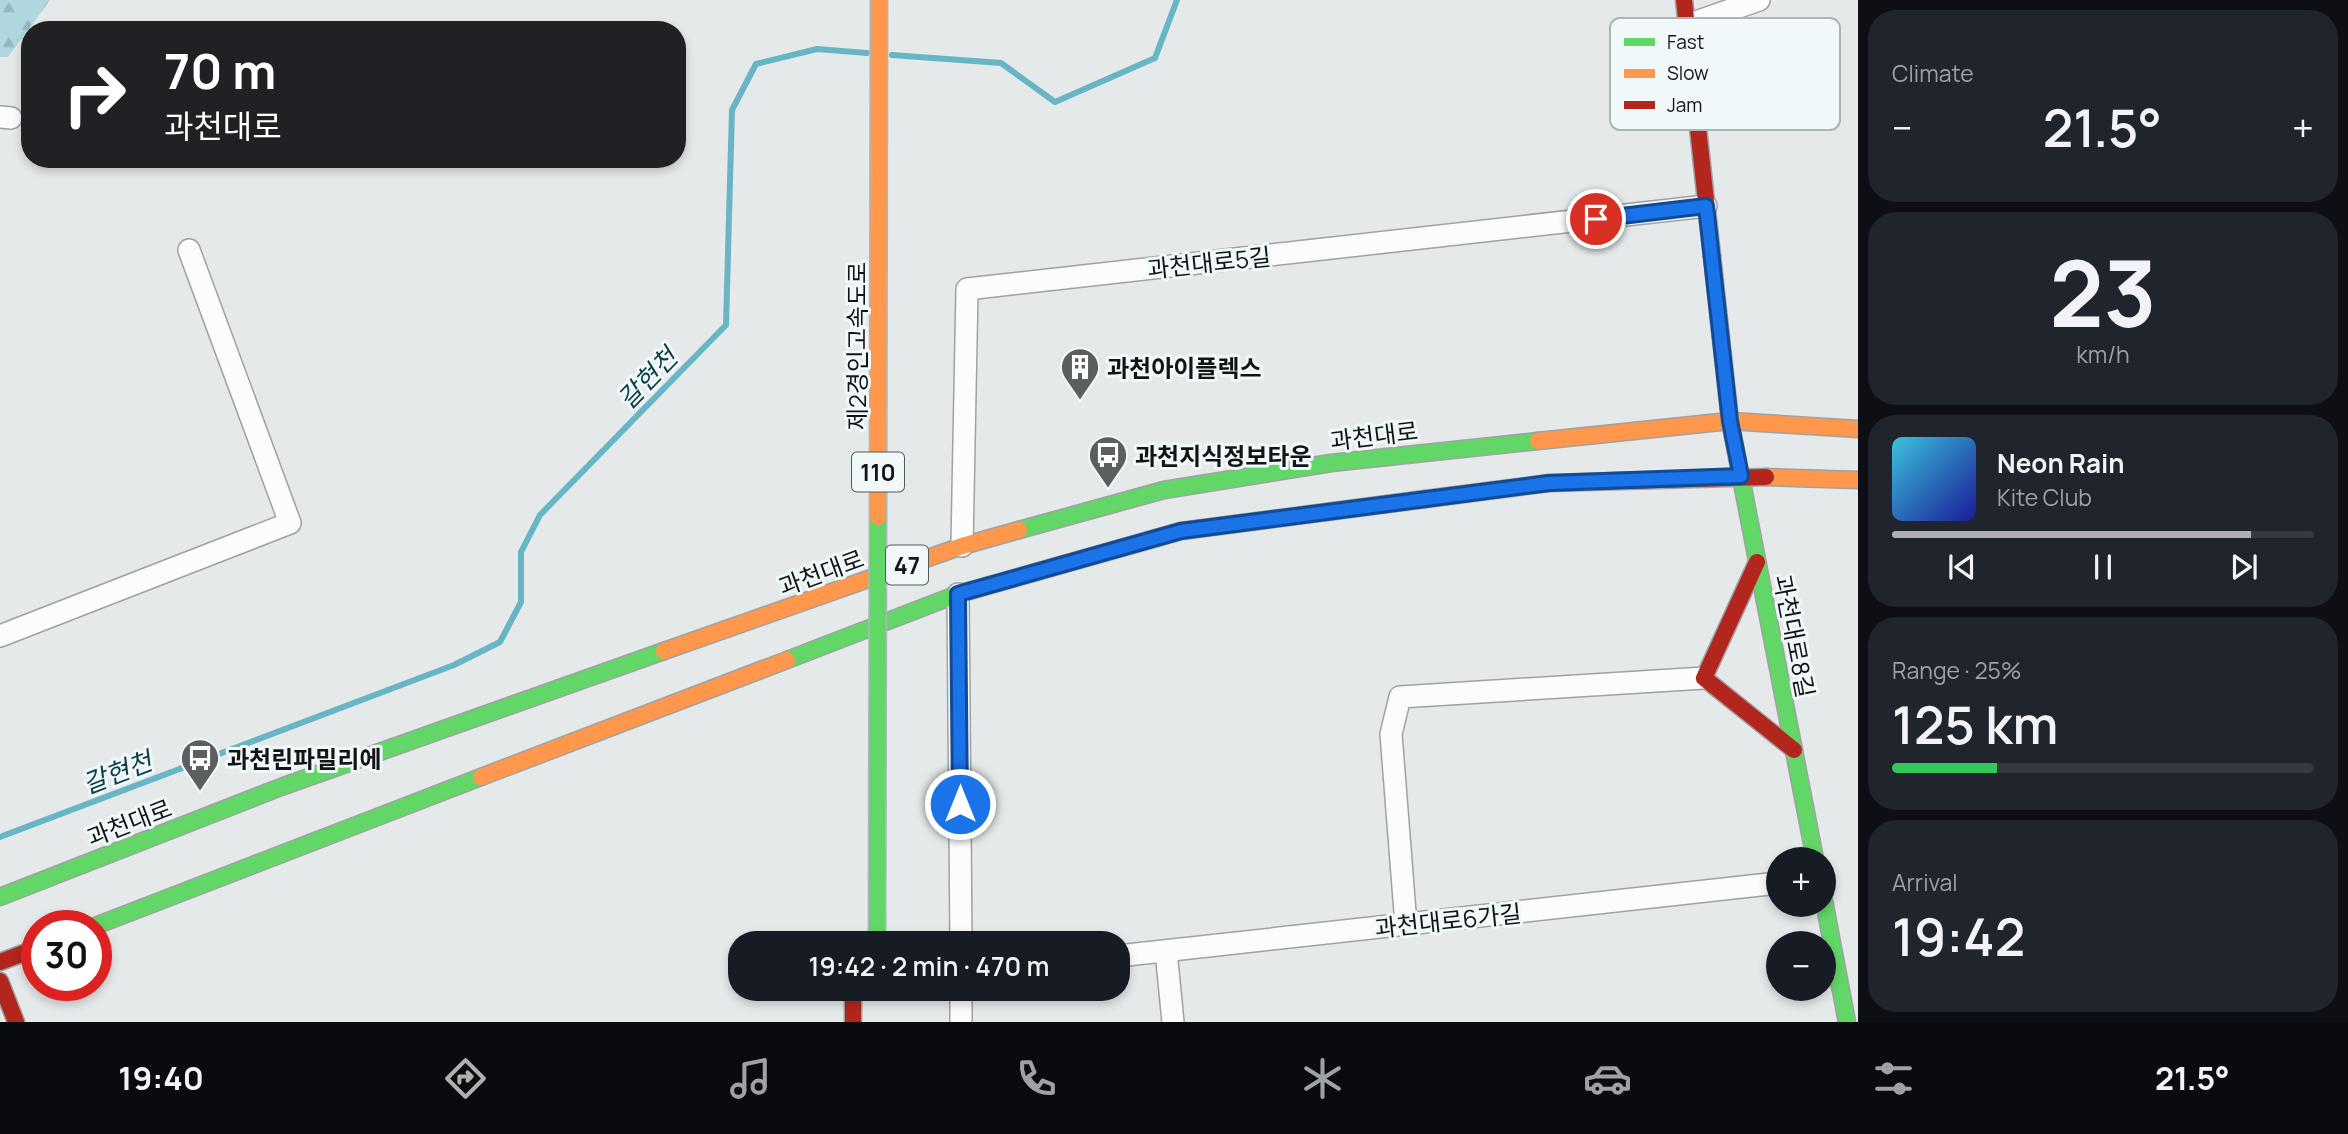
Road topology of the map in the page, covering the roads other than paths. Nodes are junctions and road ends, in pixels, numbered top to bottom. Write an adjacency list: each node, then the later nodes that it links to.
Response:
1 (879, 0): 27 (main road, 제2경인고속도로 / 110, bridge)
2 (1684, 0): 4 (main road, 과천대로8길)
3 (1759, 0): 5 (street)
4 (1686, 18)
5 (1707, 18)
6 (1698, 130): 7 (main road, 과천대로8길)
7 (1706, 206): 9 (main road, 과천대로8길); 13 (street, 과천대로5길)
8 (189, 250): 17 (street)
9 (1730, 421): 10 (main road, 과천대로 / 47); 11 (main road, 과천대로8길); 13 (main road, 과천대로 / 47)
10 (1858, 429)
11 (1741, 476): 12 (main road); 14 (main road, 과천대로8길); 16 (main road)
12 (1858, 480)
13 (962, 546): 23 (main road, 과천대로 / 47)
14 (1757, 562): 19 (main road); 20 (main road, 과천대로8길)
15 (855, 568): 18 (main road)
16 (958, 594): 25 (main road); 28 (street)
17 (0, 636)
18 (854, 651)
19 (1704, 678): 20 (main road); 26 (street)
20 (1794, 750): 21 (main road, 과천대로8길)
21 (1813, 847)
22 (1766, 884): 26 (street, 과천대로6가길)
23 (0, 897)
24 (1827, 917): 40 (main road)
25 (112, 919)
26 (1406, 925): 29 (street, 과천대로6가길)
27 (877, 931)
28 (961, 931)
29 (1167, 951): 31 (street, 과천대로6가길); 39 (street)
30 (21, 954): 32 (main road)
31 (1130, 955)
32 (0, 962)
33 (0, 981): 36 (main road)
34 (853, 1001): 37 (main road)
35 (961, 1001): 38 (street)
36 (16, 1022)
37 (853, 1022)
38 (961, 1022)
39 (1173, 1022)
40 (1847, 1022)

